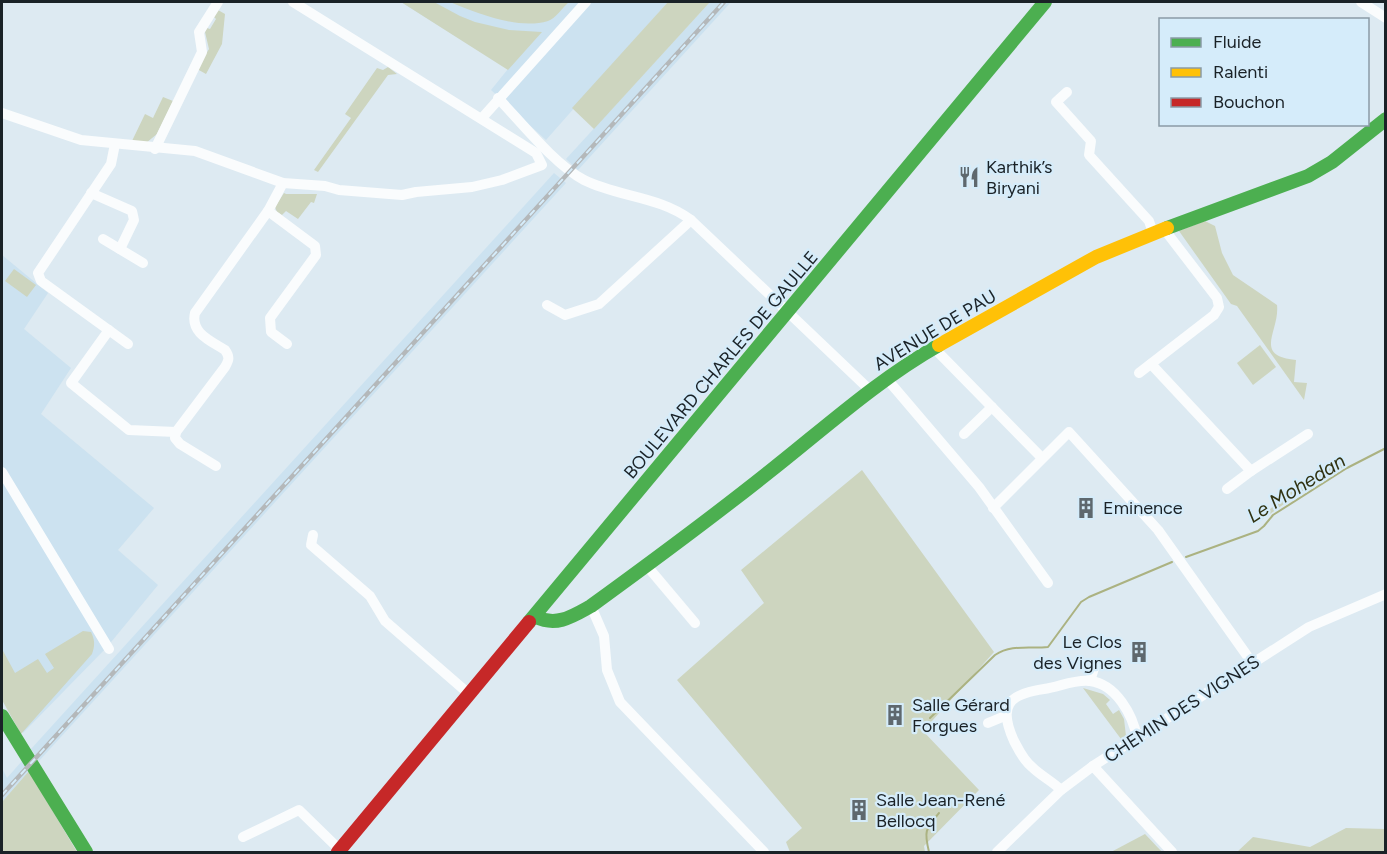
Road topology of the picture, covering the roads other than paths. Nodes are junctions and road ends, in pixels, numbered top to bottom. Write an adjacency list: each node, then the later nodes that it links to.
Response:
1 (218, 2): 14 (street)
2 (292, 2): 9 (street)
3 (586, 2): 8 (street)
4 (1045, 2): 24 (main road, BOULEVARD CHARLES DE GAULLE)
5 (1361, 2): 6 (street)
6 (1386, 18)
7 (1067, 92): 19 (street)
8 (498, 98): 9 (street); 11 (street); 18 (street)
9 (471, 111): 11 (street)
10 (2, 113): 13 (street)
11 (482, 118): 15 (street)
12 (1386, 118): 19 (main road, AVENUE DE PAU)
13 (115, 144): 14 (street); 16 (street)
14 (155, 149): 15 (street)
15 (283, 183): 17 (street)
16 (91, 193): 21 (street); 25 (street)
17 (267, 211): 27 (street); 34 (street)
18 (691, 220): 23 (street); 24 (street)
19 (1159, 231): 28 (main road, AVENUE DE PAU); 29 (street)
20 (103, 240): 21 (street)
21 (120, 249): 22 (street)
22 (143, 262)
23 (548, 305)
24 (789, 312): 32 (street); 48 (main road, BOULEVARD CHARLES DE GAULLE)
25 (109, 330): 26 (street); 34 (street)
26 (128, 344)
27 (287, 344)
28 (934, 348): 31 (main road, AVENUE DE PAU); 33 (street)
29 (1151, 364): 30 (street); 39 (street)
30 (1138, 373)
31 (887, 379): 32 (main road, AVENUE DE PAU); 42 (street)
32 (871, 391): 44 (main road, AVENUE DE PAU)
33 (992, 407): 35 (street); 37 (street)
34 (176, 432): 38 (street)
35 (964, 434)
36 (1308, 434): 39 (street)
37 (1042, 458): 42 (street); 51 (street)
38 (216, 466)
39 (1251, 471): 41 (street)
40 (2, 472): 50 (street)
41 (1227, 489)
42 (993, 508): 45 (street)
43 (313, 535): 54 (street)
44 (647, 566): 47 (main road, AVENUE DE PAU); 49 (street)
45 (1048, 583)
46 (1386, 594): 51 (street, CHEMIN DES VIGNES)
47 (591, 606): 48 (main road, AVENUE DE PAU); 64 (street)
48 (536, 617): 54 (main road, BOULEVARD CHARLES DE GAULLE)
49 (695, 623)
50 (109, 649)
51 (1253, 664): 58 (street, CHEMIN DES VIGNES)
52 (1095, 665): 53 (street)
53 (1090, 681): 55 (street); 58 (street)
54 (469, 694): 62 (main road, BOULEVARD CHARLES DE GAULLE)
55 (1005, 716): 57 (street); 60 (street)
56 (2, 718): 63 (main road)
57 (988, 723)
58 (1137, 738): 59 (street, CHEMIN DES VIGNES)
59 (1093, 766): 60 (street, CHEMIN DES VIGNES); 66 (street)
60 (1061, 790): 65 (street, CHEMIN DES VIGNES)
61 (243, 837): 62 (street)
62 (339, 851)
63 (86, 852)
64 (764, 852)
65 (997, 852)
66 (1172, 852)

